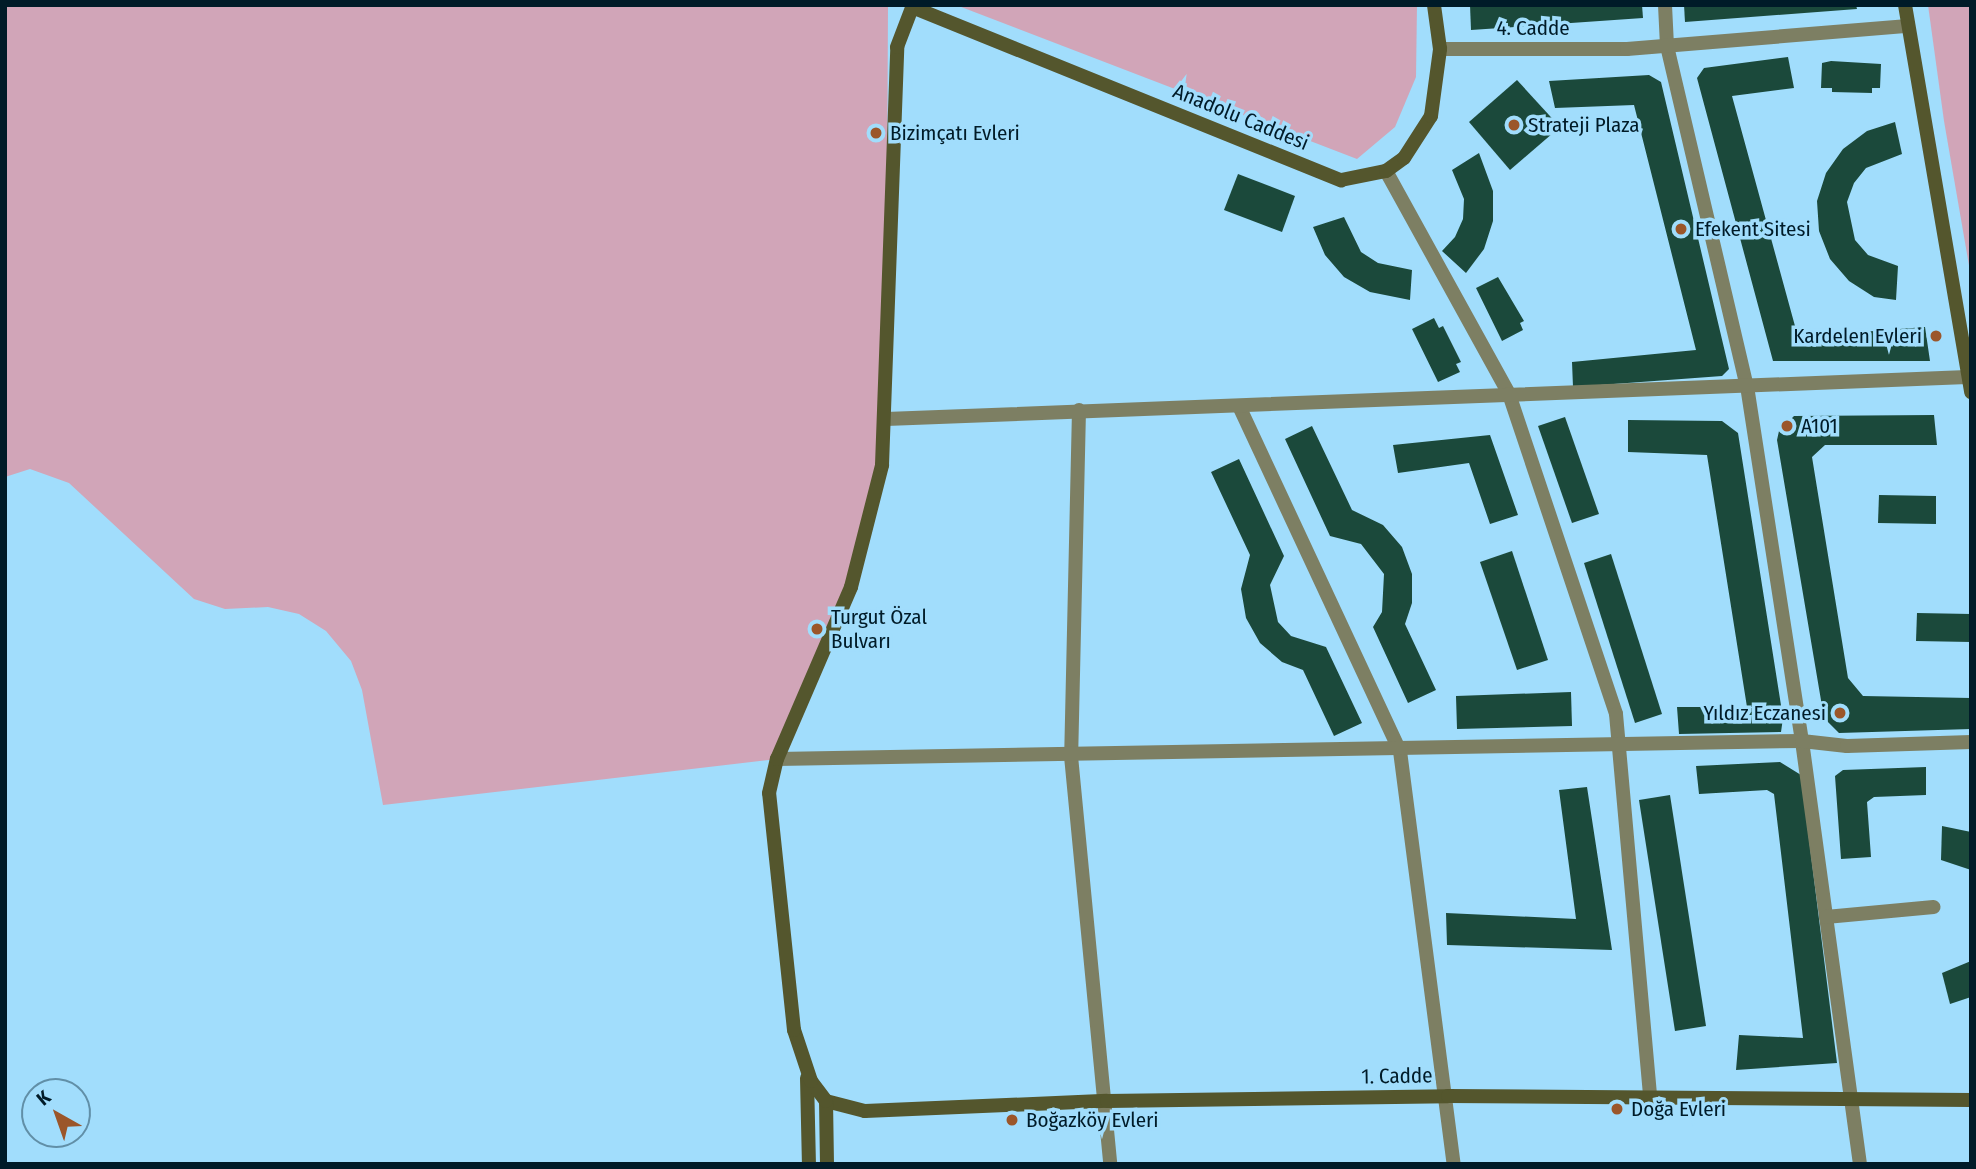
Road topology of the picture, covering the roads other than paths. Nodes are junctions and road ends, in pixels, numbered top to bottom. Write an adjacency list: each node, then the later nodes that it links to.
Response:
1 (1434, 5): 7 (street)
2 (1665, 5): 6 (street)
3 (1905, 5): 5 (street)
4 (913, 6): 8 (street, Anadolu Caddesi); 14 (street)
5 (1908, 26): 6 (street, 4. Cadde); 9 (street)
6 (1667, 46): 7 (street, 4. Cadde); 10 (street)
7 (1440, 49): 8 (street)
8 (1386, 171): 11 (street)
9 (1969, 384): 10 (street)
10 (1747, 386): 11 (street); 15 (street)
11 (1509, 394): 12 (street); 17 (street)
12 (1239, 406): 13 (street); 18 (street)
13 (1079, 410): 14 (street); 19 (street)
14 (886, 419): 20 (street)
15 (1802, 741): 16 (street); 17 (street); 22 (street)
16 (1971, 742)
17 (1620, 745): 18 (street); 25 (street)
18 (1400, 751): 19 (street); 24 (street)
19 (1071, 756): 20 (street); 29 (street)
20 (776, 758): 23 (street)
21 (1934, 907): 22 (street)
22 (1826, 917): 26 (street)
23 (806, 1070): 28 (street); 30 (street)
24 (1448, 1096): 25 (street, 1. Cadde); 29 (street, 1. Cadde); 33 (street)
25 (1650, 1096): 26 (street, 1. Cadde)
26 (1849, 1097): 27 (street, 1. Cadde); 34 (street)
27 (1971, 1100)
28 (826, 1101): 29 (street, 1. Cadde); 31 (street)
29 (1107, 1101): 32 (street)
30 (809, 1164)
31 (827, 1164)
32 (1110, 1164)
33 (1454, 1164)
34 (1860, 1164)

